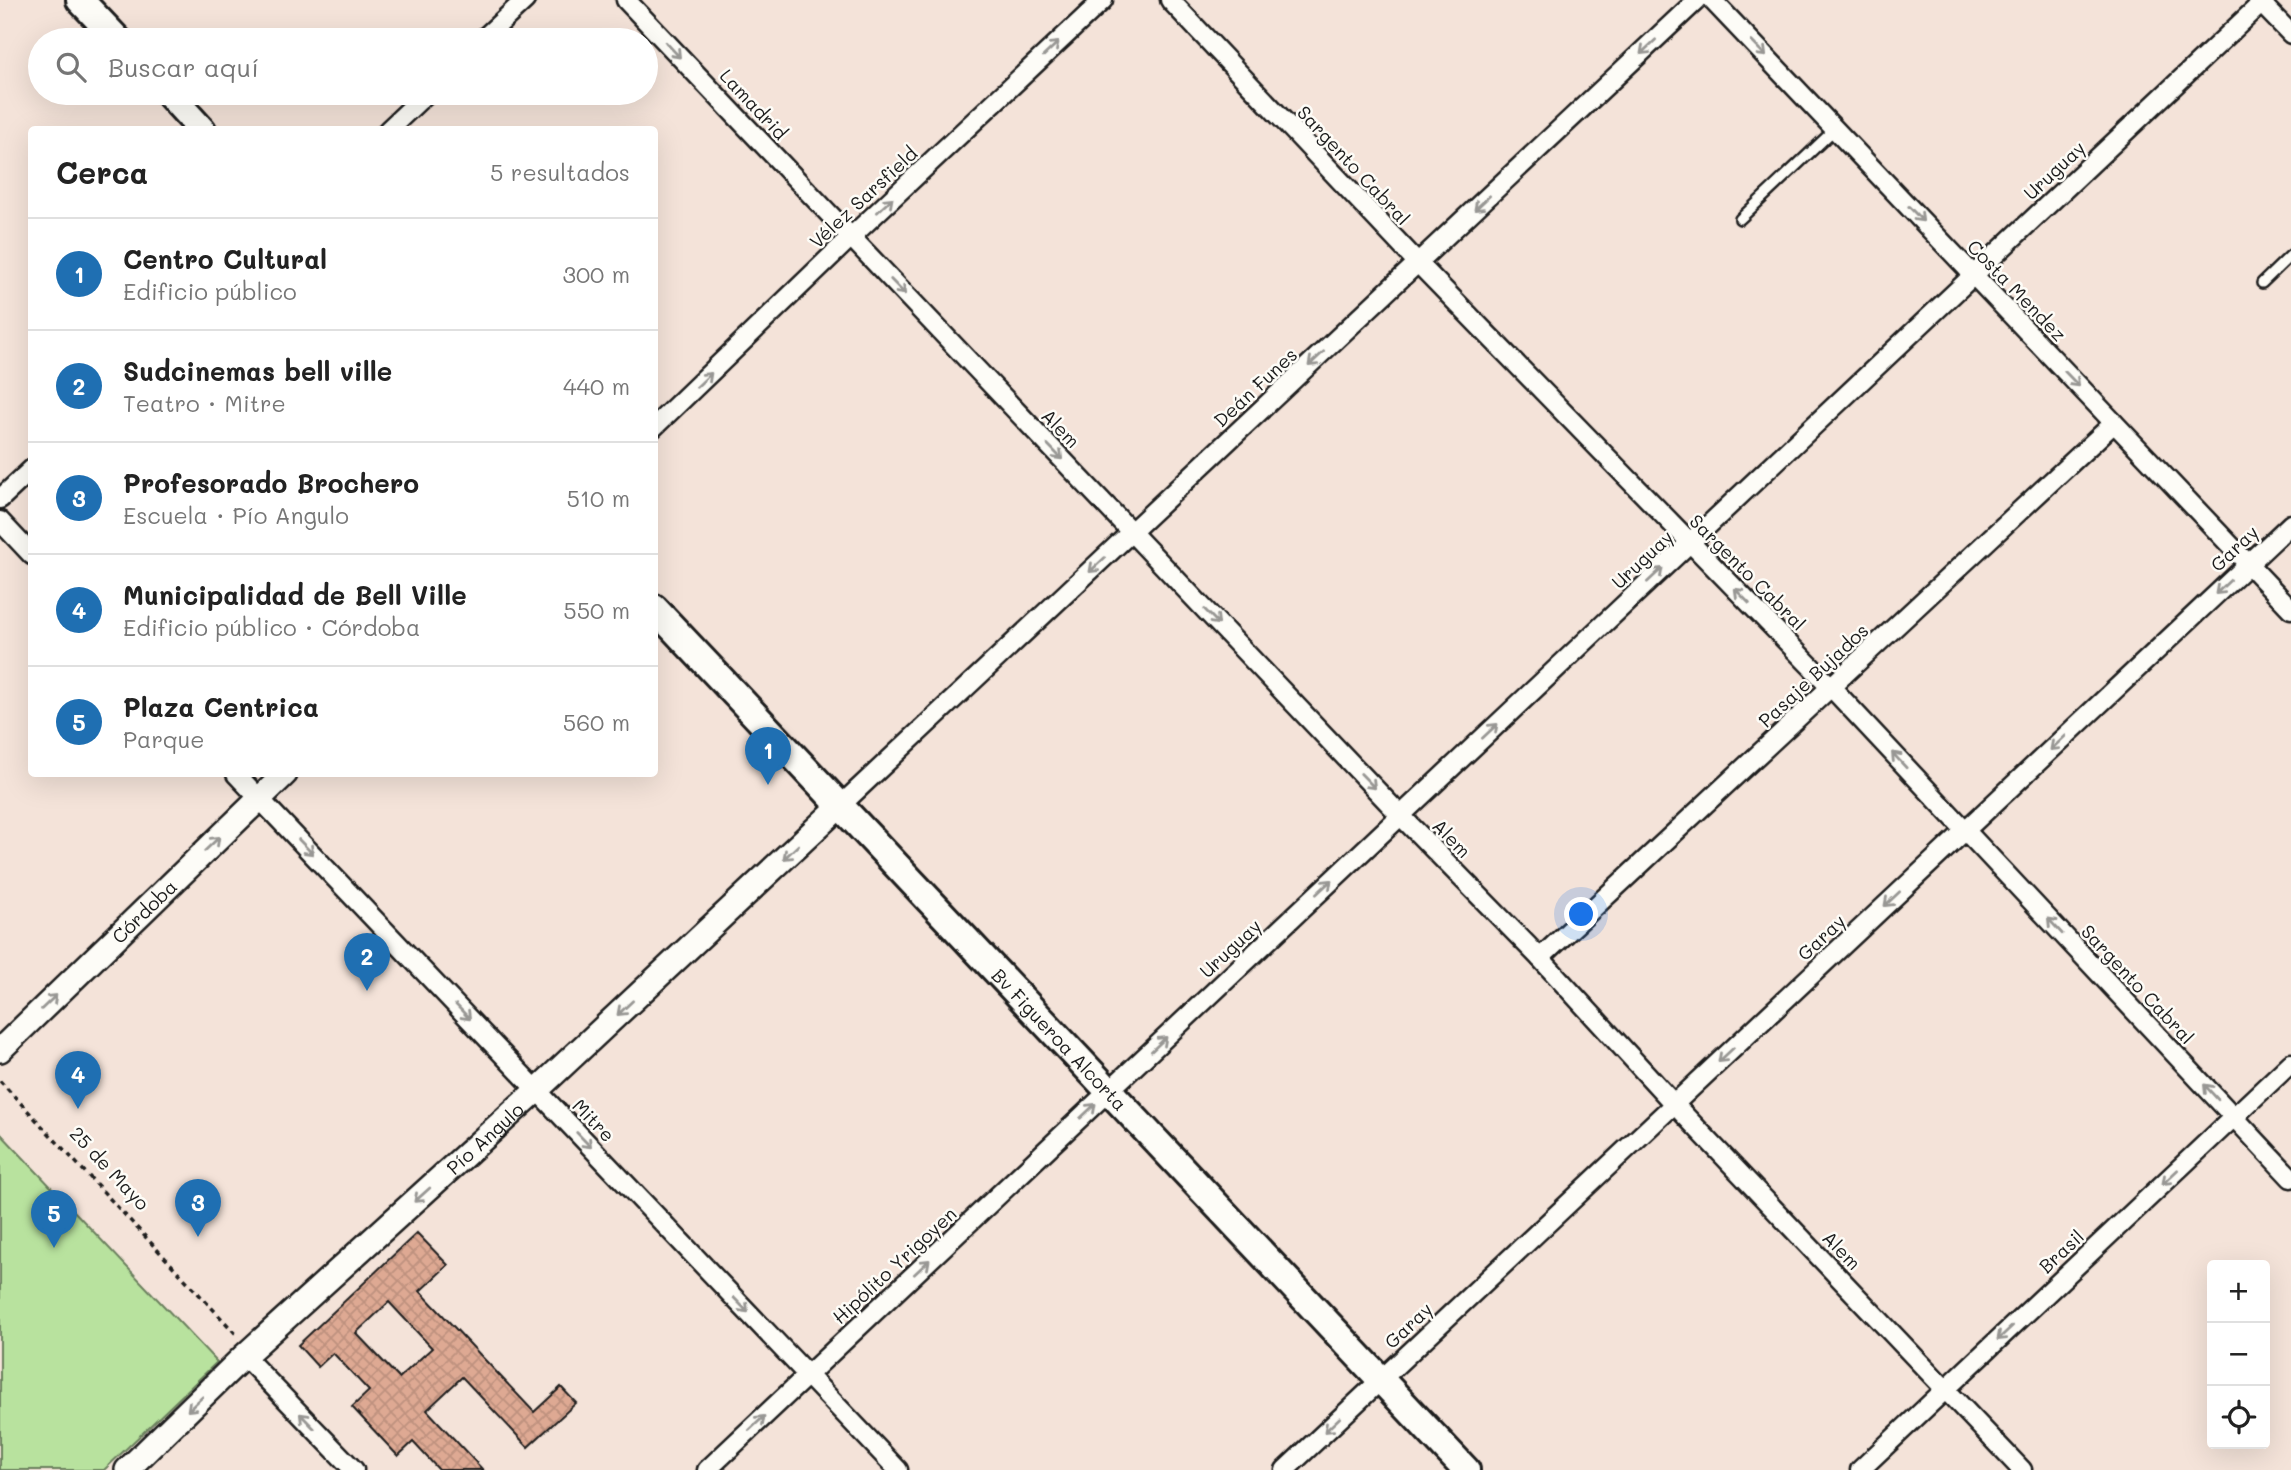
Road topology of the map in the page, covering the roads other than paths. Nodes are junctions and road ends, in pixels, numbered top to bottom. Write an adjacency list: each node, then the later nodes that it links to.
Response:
1 (80, 0): 9 (main road)
2 (525, 0): 10 (street)
3 (626, 0): 11 (street, Lamadrid, one-way to 11)
4 (1103, 0): 20 (street, Vélez Sarsfield, one-way to 4)
5 (1170, 0): 22 (street, Sargento Cabral)
6 (1697, 0): 22 (street, Deán Funes, one-way to 22)
7 (1712, 0): 18 (street, Costa Mendez, one-way to 18)
8 (2262, 1): 13 (street); 23 (street, Uruguay)
9 (107, 28)
10 (495, 28)
11 (653, 28)
12 (658, 34): 20 (street, Lamadrid, one-way to 20)
13 (2291, 34)
14 (179, 105): 16 (main road)
15 (414, 105): 17 (street)
16 (198, 126)
17 (392, 126)
18 (1835, 129): 19 (lane); 23 (street, Costa Mendez, one-way to 23)
19 (1740, 219)
20 (851, 237): 26 (street, Vélez Sarsfield, one-way to 20); 31 (street, Alem, one-way to 31)
21 (2291, 255): 24 (lane)
22 (1418, 263): 31 (street, Deán Funes, one-way to 31); 32 (street, Sargento Cabral)
23 (1973, 275): 25 (street, Costa Mendez, one-way to 25); 32 (street, Uruguay)
24 (2262, 283)
25 (2114, 422): 34 (street, Costa Mendez); 37 (street, Pasaje Bujados)
26 (658, 424)
27 (28, 473): 28 (street)
28 (0, 499)
29 (0, 521): 33 (street)
30 (2291, 524): 34 (street, Garay)
31 (1132, 532): 41 (street, Deán Funes, one-way to 41); 42 (street, Alem, one-way to 42)
32 (1689, 543): 37 (street, Sargento Cabral, one-way to 32); 42 (street, Uruguay, one-way to 32)
33 (28, 551)
34 (2248, 564): 35 (street, Costa Mendez); 43 (street, Garay, one-way to 43)
35 (2291, 609)
36 (658, 612): 41 (main road, Bv Figueroa Alcorta)
37 (1831, 687): 43 (street, Sargento Cabral, one-way to 37); 44 (street, Pasaje Bujados)
38 (239, 777): 40 (street, Mitre)
39 (282, 777): 40 (street, Córdoba)
40 (259, 798): 45 (street, Córdoba, one-way to 40); 47 (street, Mitre, one-way to 47)
41 (841, 805): 47 (street, Pío Angulo, one-way to 47); 48 (main road, Bv Figueroa Alcorta)
42 (1401, 816): 44 (street, Alem); 48 (street, Uruguay, one-way to 42)
43 (1964, 831): 49 (street, Garay, one-way to 49); 50 (street, Sargento Cabral, one-way to 43)
44 (1540, 958): 49 (street, Alem)
45 (0, 1050)
46 (2291, 1063): 50 (street, Brasil)
47 (537, 1090): 52 (street, Pío Angulo, one-way to 52); 53 (street, Mitre, one-way to 53)
48 (1109, 1090): 53 (street, Hipólito Yrigoyen, one-way to 48); 54 (main road, Bv Figueroa Alcorta)
49 (1674, 1104): 54 (street, Garay); 55 (street, Alem)
50 (2235, 1116): 51 (street, Sargento Cabral); 55 (street, Brasil, one-way to 55)
51 (2291, 1178)
52 (244, 1356): 56 (street, Pío Angulo, one-way to 56); 57 (street, one-way to 52)
53 (808, 1375): 58 (street, Hipólito Yrigoyen, one-way to 53); 59 (street, Mitre)
54 (1380, 1380): 60 (street, Garay, one-way to 60); 61 (main road, Bv Figueroa Alcorta)
55 (1945, 1389): 62 (street, Brasil); 63 (street, Alem)
56 (127, 1470)
57 (354, 1470)
58 (707, 1470)
59 (898, 1470)
60 (1285, 1470)
61 (1466, 1470)
62 (1860, 1470)
63 (2022, 1470)

